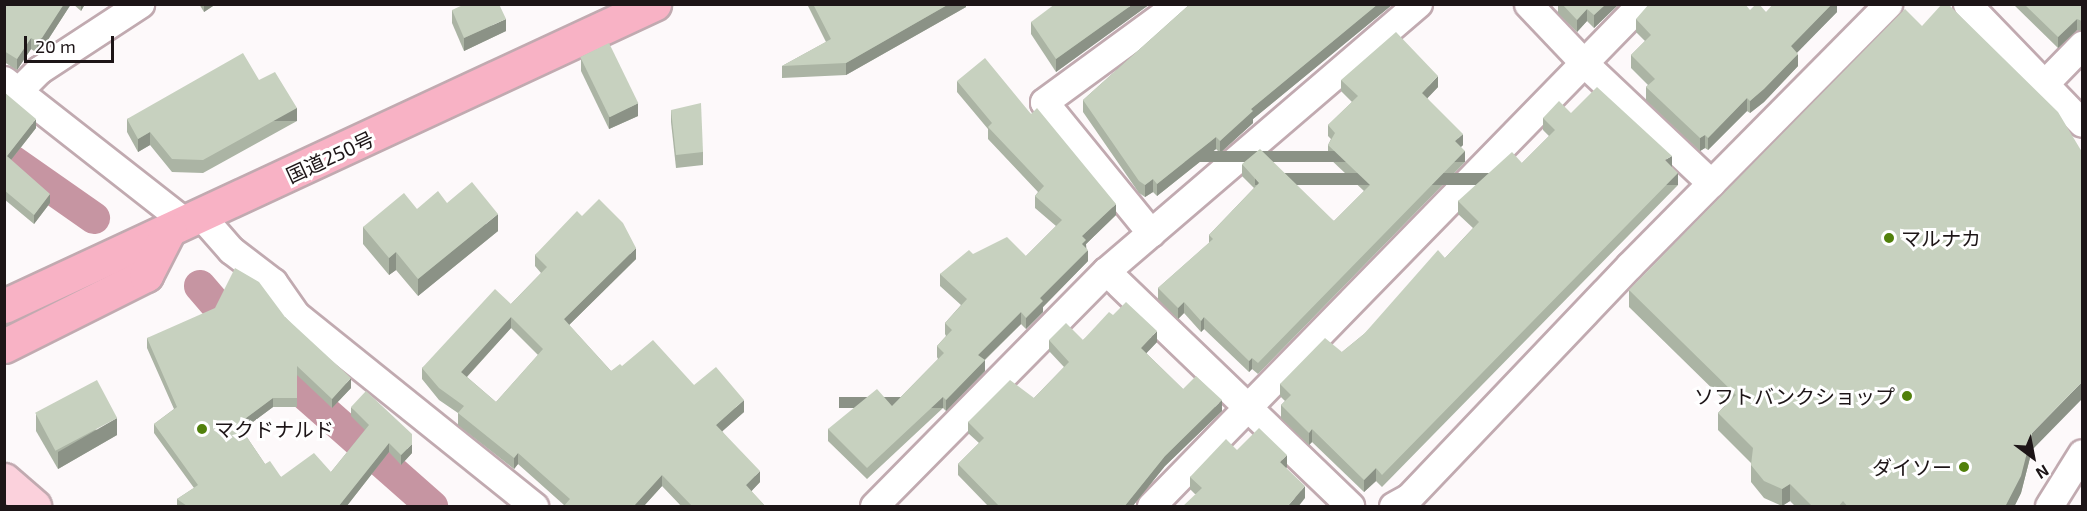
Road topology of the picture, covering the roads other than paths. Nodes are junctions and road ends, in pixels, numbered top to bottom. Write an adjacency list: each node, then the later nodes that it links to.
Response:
1 (140, 4): 12 (street)
2 (654, 4): 15 (highway, 国道250号)
3 (1178, 4): 16 (street)
4 (1418, 4): 16 (street)
5 (1528, 4): 10 (street)
6 (1641, 4): 10 (street)
7 (1888, 4): 14 (street)
8 (1966, 4): 11 (street)
9 (2082, 45): 11 (street)
10 (1584, 63): 14 (street); 20 (street)
11 (2046, 82): 13 (street)
12 (12, 85): 15 (street)
13 (2082, 123)
14 (1711, 183): 28 (street)
15 (185, 223): 18 (highway, 国道250号); 19 (highway); 24 (street)
16 (1151, 233): 17 (street)
17 (1106, 271): 20 (street); 25 (street)
18 (4, 306)
19 (4, 346)
20 (1249, 406): 26 (street); 27 (street)
21 (2082, 453): 29 (street)
22 (4, 480): 23 (main road)
23 (34, 507)
24 (534, 507)
25 (874, 507)
26 (1151, 507)
27 (1350, 507)
28 (1393, 507)
29 (2049, 507)

